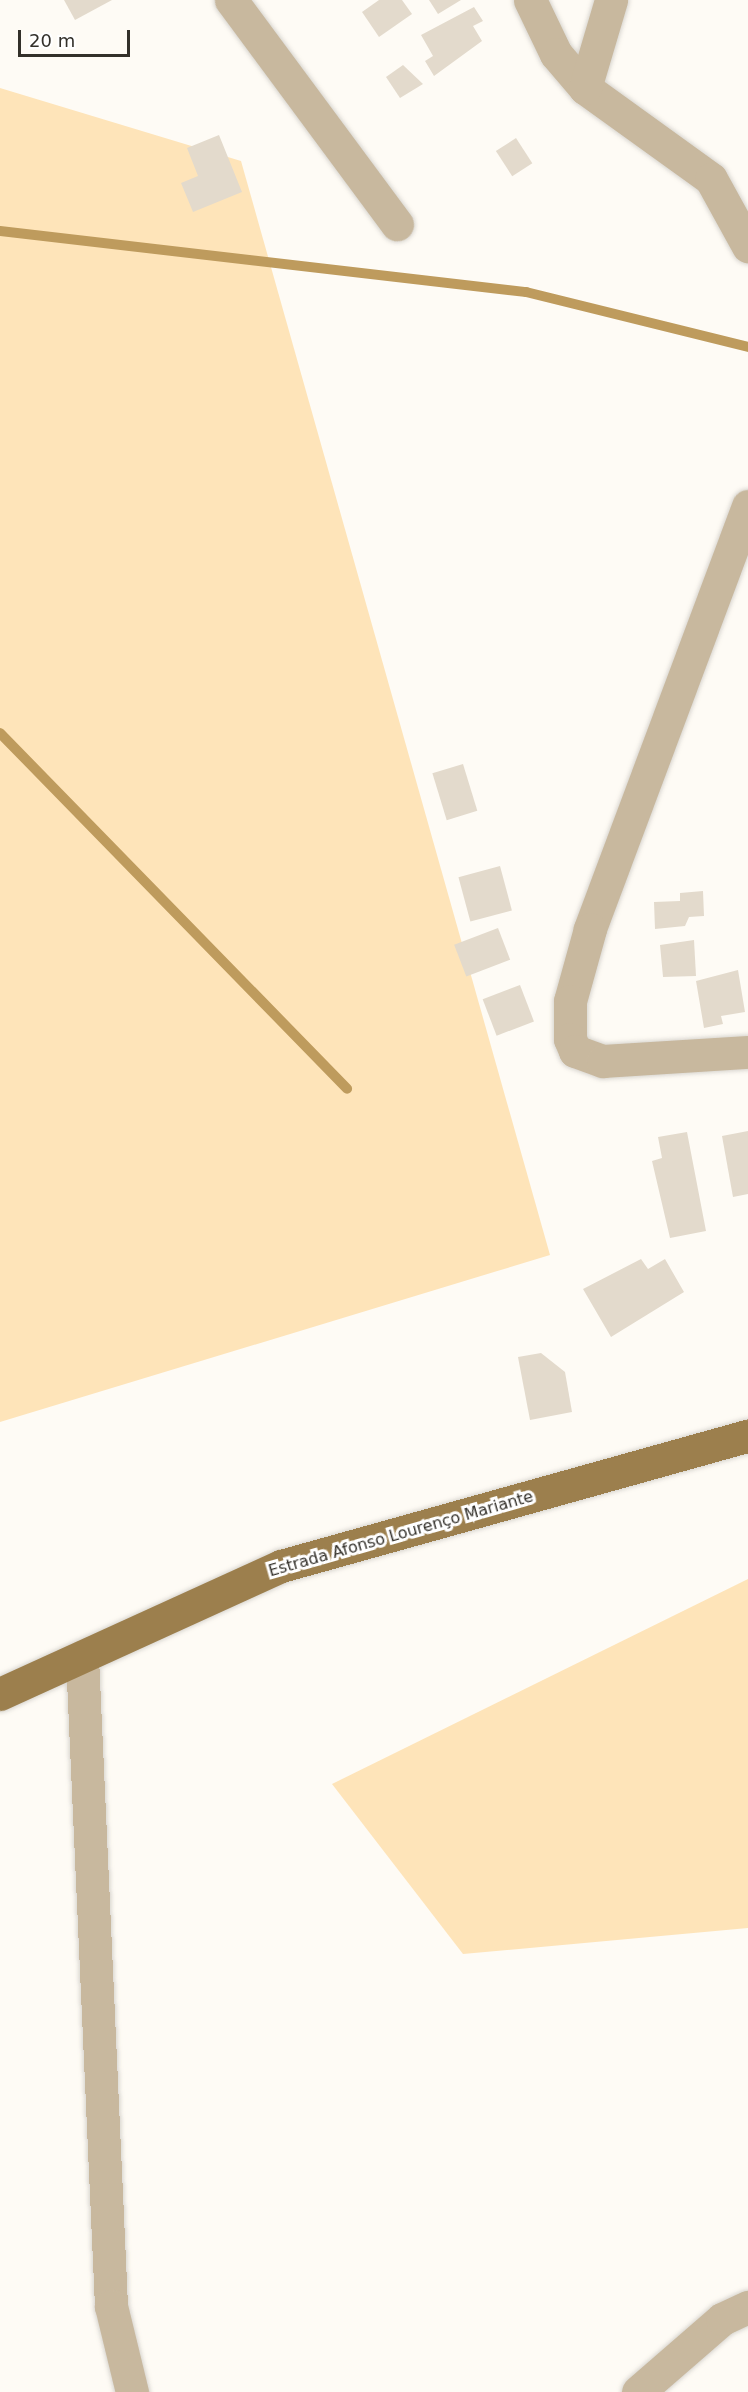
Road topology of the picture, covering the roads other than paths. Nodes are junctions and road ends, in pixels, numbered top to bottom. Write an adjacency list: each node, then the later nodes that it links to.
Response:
1 (231, 0): 5 (street)
2 (530, 0): 4 (street)
3 (611, 0): 4 (street)
4 (585, 88): 6 (street)
5 (397, 224)
6 (748, 246)
7 (748, 506): 8 (street)
8 (748, 1052)
9 (748, 1436): 10 (main road, Estrada Afonso Lourenço Mariante)
10 (82, 1657): 11 (main road, Estrada Afonso Lourenço Mariante); 13 (street)
11 (0, 1694)
12 (748, 2307): 14 (street)
13 (132, 2392)
14 (638, 2392)

